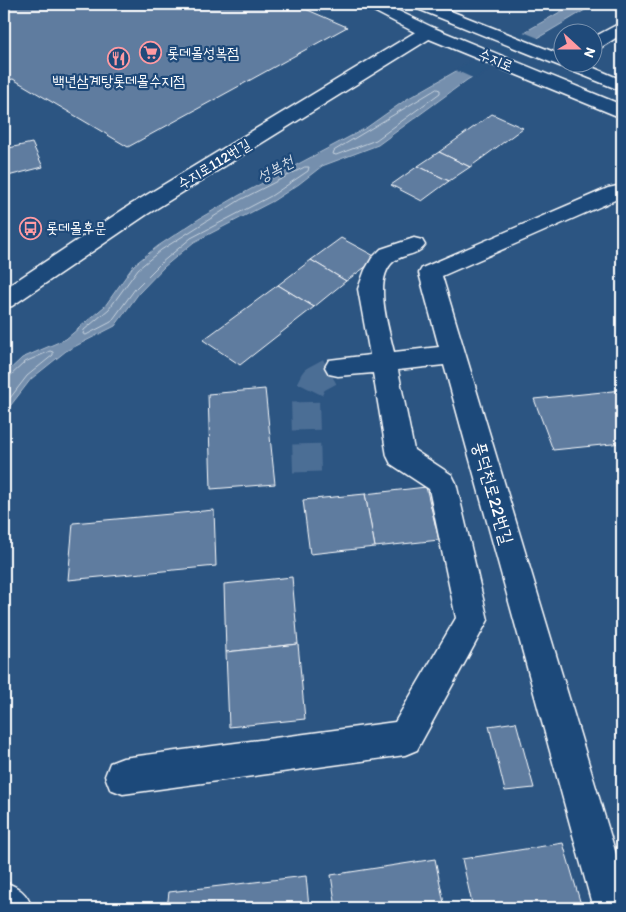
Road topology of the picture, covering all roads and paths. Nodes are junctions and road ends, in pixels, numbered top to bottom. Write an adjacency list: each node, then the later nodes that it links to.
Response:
1 (372, 4): 4 (street, 수지로)
2 (419, 4): 6 (street, 수지로)
3 (622, 27): 5 (street)
4 (428, 32): 9 (street, 수지로); 12 (street, 수지로112번길)
5 (604, 38)
6 (554, 58)
7 (589, 72): 8 (street, 수지로)
8 (622, 86)
9 (622, 112)
10 (619, 191): 13 (street, 풍덕천로22번길)
11 (414, 245): 14 (street)
12 (4, 300)
13 (453, 355): 14 (street); 19 (street, 풍덕천로22번길)
14 (383, 363): 15 (street); 16 (street)
15 (338, 367)
16 (123, 776)
17 (4, 901): 18 (street)
18 (13, 908)
19 (613, 908)

